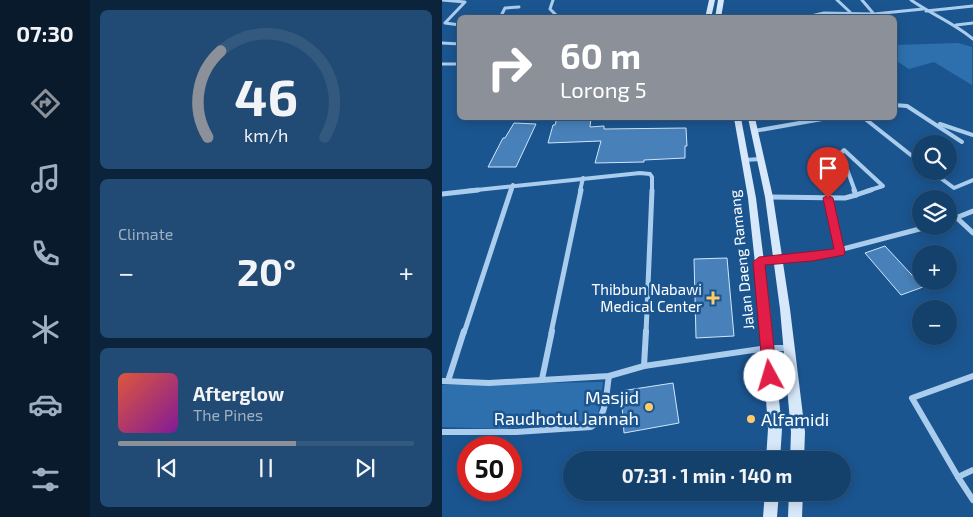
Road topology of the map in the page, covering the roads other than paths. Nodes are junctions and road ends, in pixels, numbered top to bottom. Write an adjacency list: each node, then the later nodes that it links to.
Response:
1 (442, 0): 19 (street)
2 (553, 0): 14 (street)
3 (712, 0): 15 (main road)
4 (721, 0): 16 (main road)
5 (838, 0): 11 (street)
6 (862, 0): 12 (street)
7 (911, 0): 10 (street)
8 (972, 6): 10 (street)
9 (519, 7): 13 (street)
10 (925, 10): 12 (street); 20 (street)
11 (850, 12): 12 (street); 17 (street)
12 (874, 14)
13 (502, 15)
14 (556, 15)
15 (709, 15)
16 (718, 15)
17 (815, 15)
18 (972, 23): 20 (street)
19 (457, 25)
20 (956, 25): 21 (street)
21 (972, 39)
22 (442, 43): 23 (street)
23 (457, 44)
24 (442, 64): 25 (street)
25 (457, 64)
26 (897, 106): 31 (street)
27 (737, 120): 37 (main road, Jalan Daeng Ramang)
28 (752, 120): 32 (main road)
29 (817, 120): 32 (street)
30 (867, 120): 35 (street)
31 (933, 122): 33 (street); 34 (street)
32 (754, 131): 36 (main road)
33 (972, 135)
34 (962, 142)
35 (912, 156)
36 (761, 159): 37 (street); 44 (main road)
37 (744, 160): 52 (main road, Jalan Daeng Ramang)
38 (583, 178): 41 (street); 55 (street); 58 (street)
39 (943, 180): 40 (street)
40 (972, 180)
41 (513, 185): 42 (street); 59 (street)
42 (443, 195)
43 (856, 195): 43 (street); 45 (street)
44 (769, 197): 45 (street); 51 (main road)
45 (828, 198): 50 (street)
46 (972, 211): 47 (street)
47 (957, 218): 49 (street)
48 (912, 231): 50 (street)
49 (972, 233)
50 (840, 252): 51 (street)
51 (778, 261): 52 (street); 54 (main road)
52 (759, 262): 53 (main road, Jalan Daeng Ramang)
53 (768, 348): 54 (street); 55 (street); 61 (main road, Jalan Daeng Ramang)
54 (789, 348): 62 (main road)
55 (644, 366): 56 (street)
56 (610, 376): 58 (street); 60 (street)
57 (972, 376): 64 (street)
58 (542, 379): 59 (street)
59 (445, 381)
60 (442, 432)
61 (774, 451)
62 (797, 451)
63 (972, 470): 64 (street)
64 (958, 477): 65 (street)
65 (972, 500)
66 (771, 501): 68 (main road)
67 (796, 501): 69 (main road)
68 (770, 517)
69 (795, 517)

